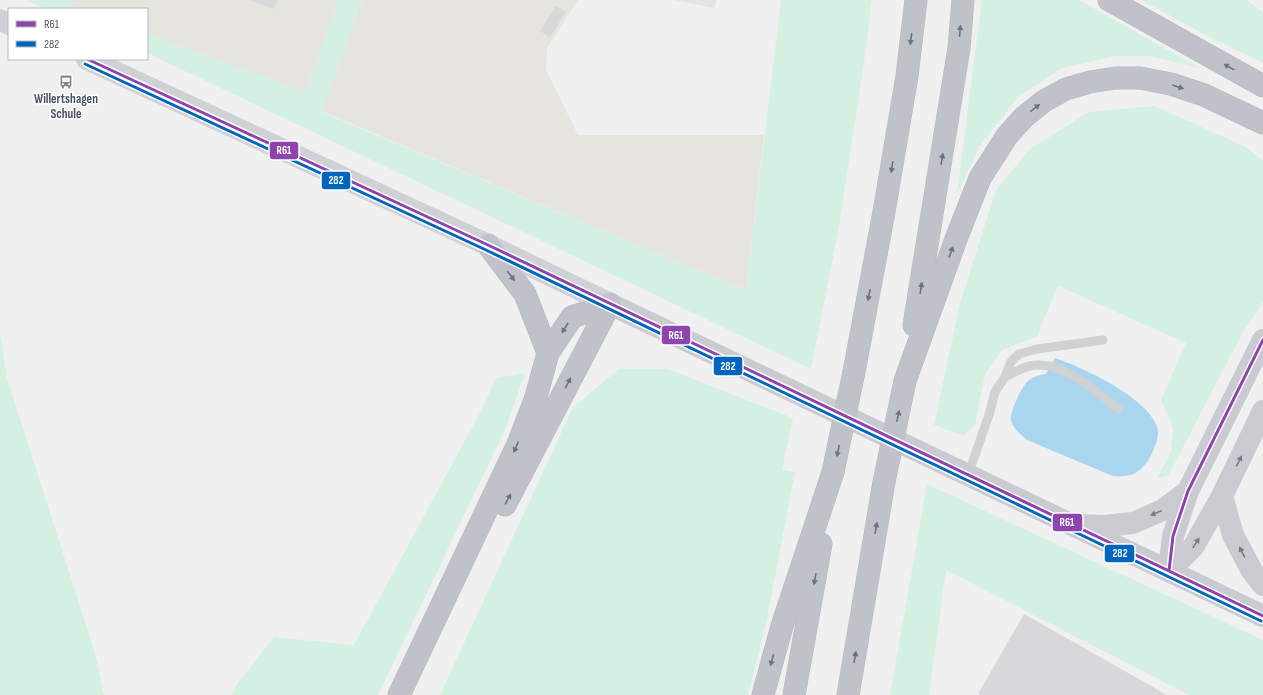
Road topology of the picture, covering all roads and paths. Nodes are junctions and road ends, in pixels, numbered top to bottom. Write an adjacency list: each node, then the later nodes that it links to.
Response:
1 (916, 0): 16 (highway, one-way to 16, bridge)
2 (963, 0): 13 (highway, one-way to 2)
3 (1109, 0): 5 (highway, one-way to 3)
4 (89, 60): 7 (main road)
5 (1263, 86)
6 (1263, 123): 13 (highway, one-way to 6)
7 (488, 246): 8 (main road); 11 (highway, one-way to 11)
8 (610, 304): 11 (highway, one-way to 11); 17 (main road); 25 (highway, one-way to 8)
9 (1103, 340): 12 (lane)
10 (1263, 340): 18 (main road)
11 (548, 353): 24 (highway, one-way to 24)
12 (1005, 377): 14 (lane); 17 (lane)
13 (905, 381): 28 (highway, one-way to 13, bridge)
14 (1118, 409)
15 (1263, 411): 19 (main road, one-way to 15)
16 (834, 472): 26 (highway, one-way to 26); 27 (highway, one-way to 27)
17 (968, 475): 20 (main road)
18 (1188, 491): 20 (main road, one-way to 20); 21 (main road)
19 (1222, 496): 21 (main road, one-way to 19); 22 (main road, one-way to 19)
20 (1071, 524): 21 (main road)
21 (1169, 572): 23 (main road)
22 (1263, 585)
23 (1263, 616)
24 (399, 695)
25 (413, 695)
26 (763, 695)
27 (794, 695)
28 (848, 695)

